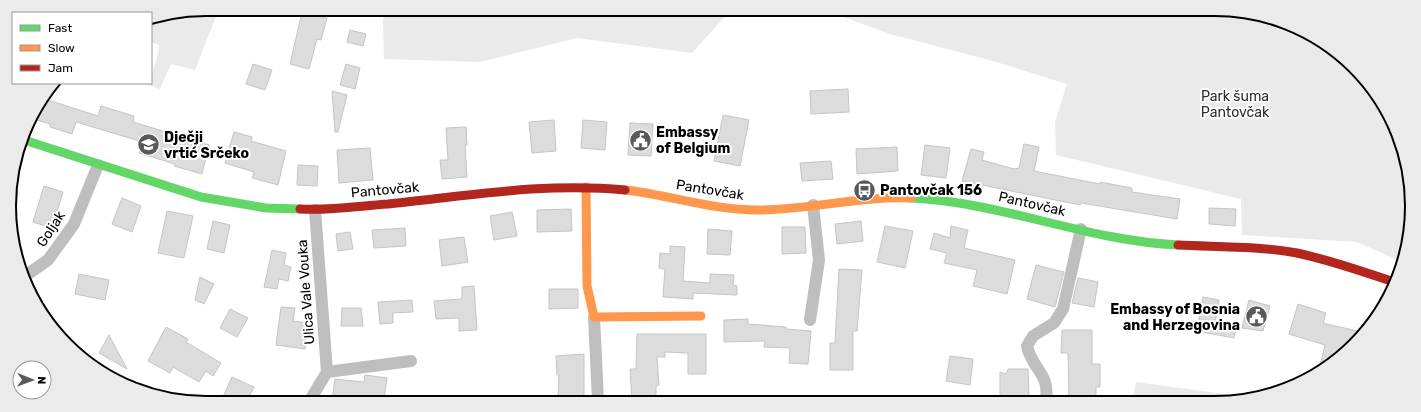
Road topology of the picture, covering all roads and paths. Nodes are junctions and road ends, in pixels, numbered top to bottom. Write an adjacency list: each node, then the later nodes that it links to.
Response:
1 (27, 141): 2 (main road, Pantovčak)
2 (98, 165): 5 (main road, Pantovčak); 7 (street, Goljak)
3 (586, 187): 4 (main road, Pantovčak); 5 (main road, Pantovčak); 10 (main road)
4 (813, 205): 6 (main road, Pantovčak); 11 (street)
5 (315, 210): 13 (street, Ulica Vale Vouka)
6 (1080, 229): 8 (main road, Pantovčak); 16 (street)
7 (28, 274)
8 (1390, 281)
9 (701, 316): 10 (main road)
10 (594, 317): 15 (street)
11 (810, 320)
12 (411, 361): 13 (street)
13 (327, 372): 14 (street)
14 (312, 396)
15 (598, 396)
16 (1047, 396)

